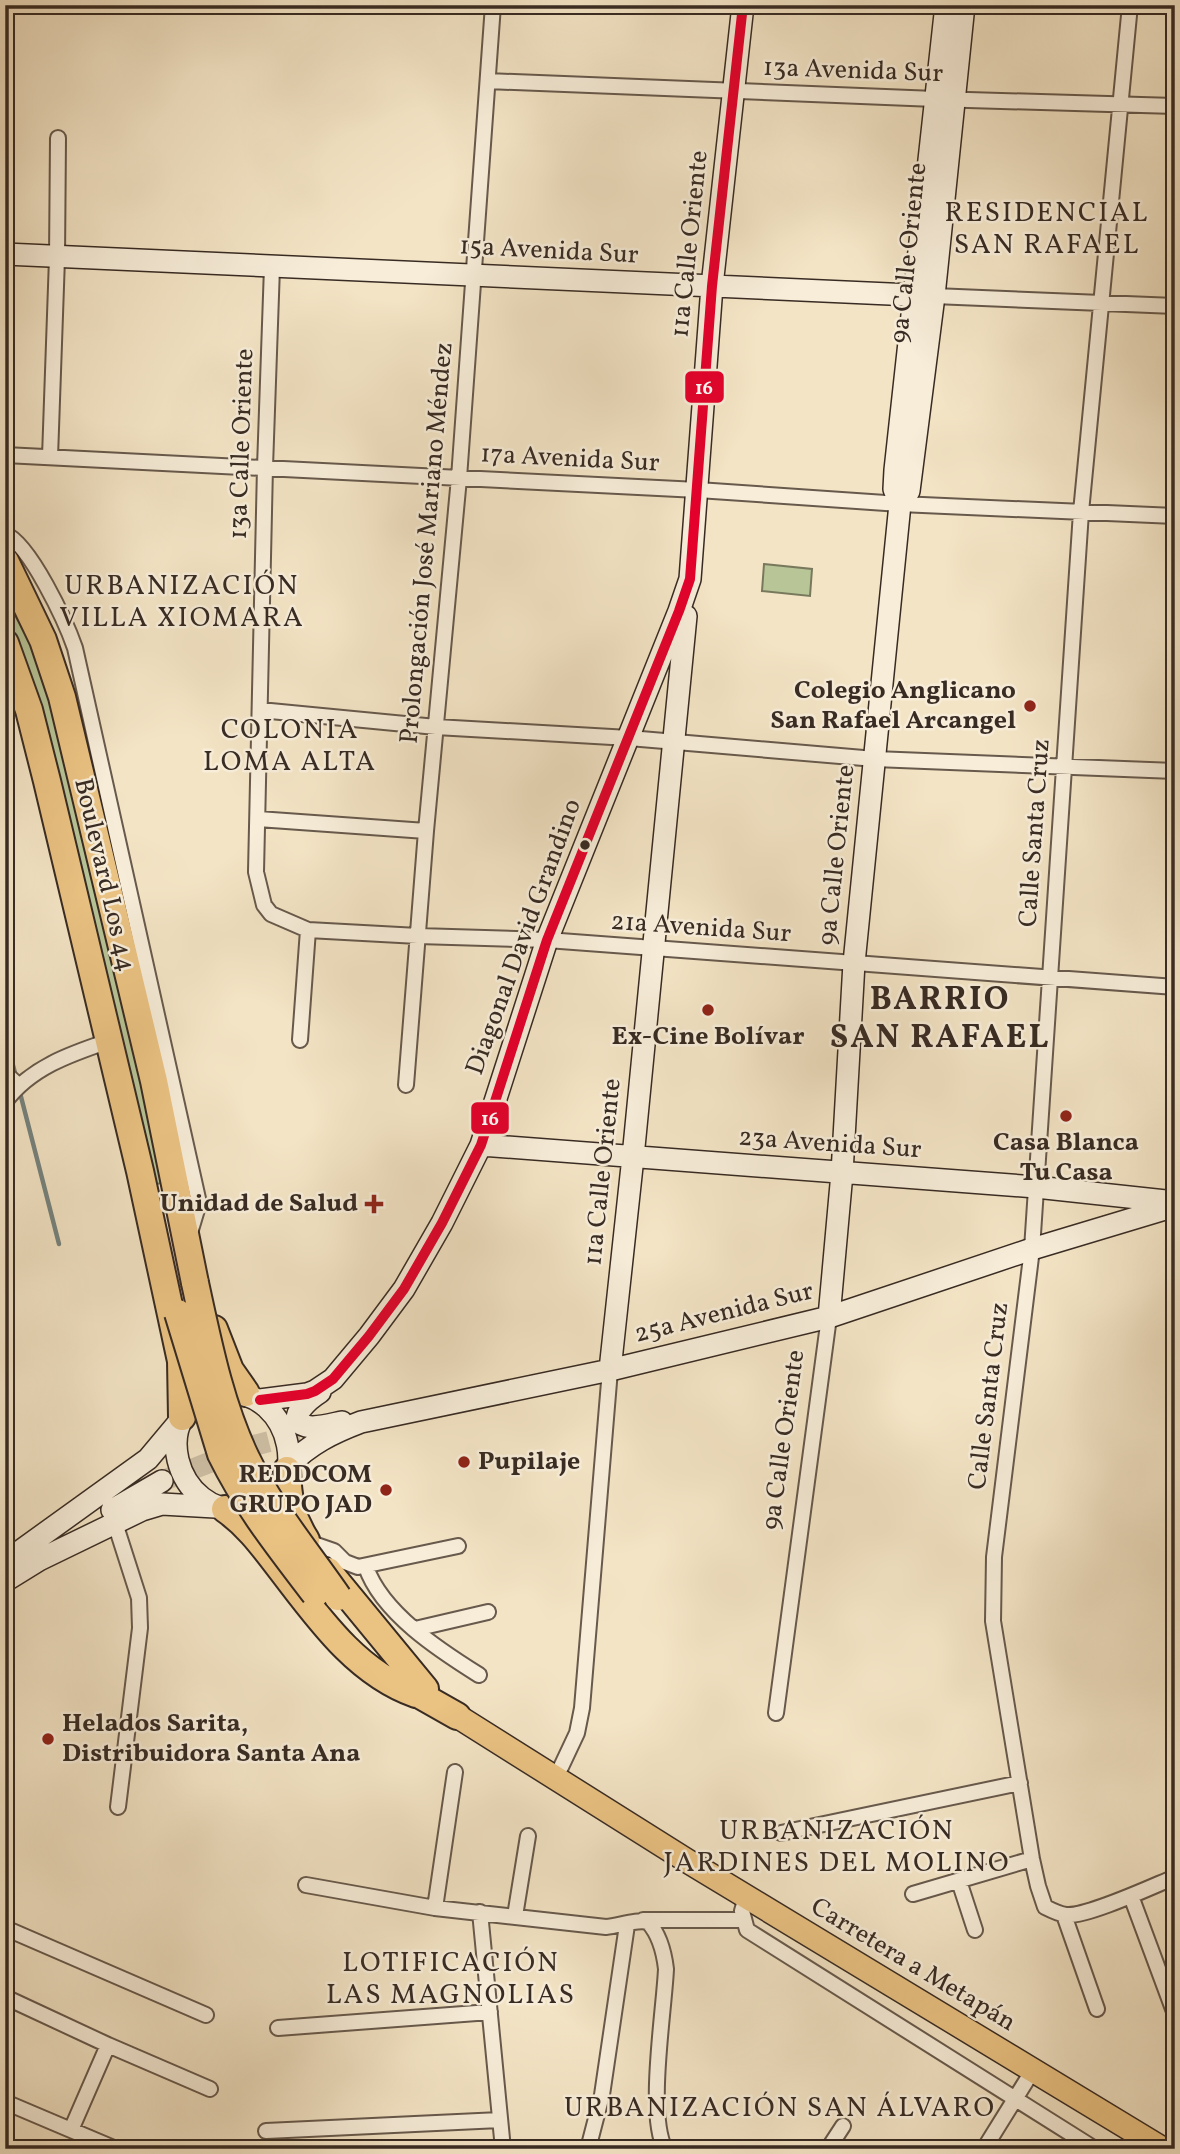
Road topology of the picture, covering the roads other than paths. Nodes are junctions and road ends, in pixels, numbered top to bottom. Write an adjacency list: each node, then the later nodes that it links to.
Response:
1 (494, 5): 6 (street, Prolongación José Mariano Méndez)
2 (743, 5): 7 (main road, 11a Calle Oriente)
3 (946, 5): 8 (main road, 9a Calle Oriente)
4 (964, 5): 8 (main road, 9a Calle Oriente)
5 (1130, 5): 9 (street, Calle Santa Cruz)
6 (488, 81): 7 (street, 13a Avenida Sur); 15 (street, Prolongación José Mariano Méndez)
7 (733, 91): 8 (street, 13a Avenida Sur); 16 (main road, 11a Calle Oriente)
8 (943, 99): 9 (street, 13a Avenida Sur); 17 (main road, 9a Calle Oriente)
9 (1121, 103): 10 (street, 13a Avenida Sur); 18 (street, Calle Santa Cruz)
10 (1175, 106)
11 (58, 138): 13 (street)
12 (5, 254): 13 (main road, 15a Avenida Sur)
13 (57, 258): 14 (main road, 15a Avenida Sur); 21 (street)
14 (272, 267): 15 (main road, 15a Avenida Sur); 22 (street, 13a Calle Oriente)
15 (474, 276): 16 (main road, 15a Avenida Sur); 23 (street, Prolongación José Mariano Méndez)
16 (712, 286): 17 (main road, 15a Avenida Sur); 24 (main road, 11a Calle Oriente)
17 (925, 295): 18 (street, 15a Avenida Sur); 25 (main road, 9a Calle Oriente)
18 (1102, 302): 19 (street, 15a Avenida Sur); 26 (street, Calle Santa Cruz)
19 (1175, 306)
20 (5, 454): 21 (street, 17a Avenida Sur)
21 (50, 457): 22 (street, 17a Avenida Sur)
22 (265, 467): 23 (street, 17a Avenida Sur); 34 (street, 13a Calle Oriente)
23 (460, 478): 24 (street, 17a Avenida Sur); 35 (street, Prolongación José Mariano Méndez)
24 (698, 490): 25 (street, 17a Avenida Sur); 30 (main road, Diagonal David Grandino)
25 (900, 504): 26 (street, 17a Avenida Sur); 38 (main road, 9a Calle Oriente)
26 (1081, 512): 27 (street, 17a Avenida Sur); 39 (street, Calle Santa Cruz)
27 (1175, 516)
28 (5, 534): 63 (street)
29 (6, 565): 33 (highway, Boulevard Los 44)
30 (690, 579): 36 (main road, Diagonal David Grandino); 37 (main road, 11a Calle Oriente)
31 (5, 591): 33 (highway)
32 (5, 643): 51 (highway, Boulevard Los 44)
33 (51, 662): 61 (highway, Boulevard Los 44)
34 (260, 710): 35 (street); 41 (street, 13a Calle Oriente)
35 (436, 727): 36 (street); 42 (street, Prolongación José Mariano Méndez)
36 (629, 738): 37 (street); 45 (main road, Diagonal David Grandino)
37 (674, 741): 38 (street); 46 (main road, 11a Calle Oriente)
38 (875, 759): 39 (street); 47 (main road, 9a Calle Oriente)
39 (1063, 766): 40 (street); 48 (street, Calle Santa Cruz)
40 (1175, 771)
41 (258, 819): 42 (street); 43 (street, 13a Calle Oriente)
42 (426, 831): 44 (street, Prolongación José Mariano Méndez)
43 (308, 930): 44 (street, 21a Avenida Sur); 50 (street)
44 (418, 936): 45 (street, 21a Avenida Sur); 54 (street, Prolongación José Mariano Méndez)
45 (547, 940): 46 (street, 21a Avenida Sur); 56 (main road, Diagonal David Grandino)
46 (652, 949): 47 (street, 21a Avenida Sur); 57 (main road, 11a Calle Oriente)
47 (855, 963): 48 (street, 21a Avenida Sur); 59 (main road, 9a Calle Oriente)
48 (1050, 976): 49 (street, 21a Avenida Sur); 60 (street, Calle Santa Cruz)
49 (1175, 987)
50 (300, 1040)
51 (110, 1041): 53 (street); 58 (highway, Boulevard Los 44)
52 (5, 1073): 53 (street)
53 (18, 1085): 55 (street)
54 (406, 1086)
55 (5, 1102)
56 (481, 1145): 57 (main road, 23a Avenida Sur); 67 (main road, Diagonal David Grandino)
57 (633, 1157): 59 (main road, 23a Avenida Sur); 66 (main road, 11a Calle Oriente)
58 (140, 1171): 69 (highway); 82 (highway, bridge)
59 (842, 1173): 60 (main road, 23a Avenida Sur); 65 (main road, 9a Calle Oriente)
60 (1036, 1187): 62 (main road, 23a Avenida Sur); 64 (street, Calle Santa Cruz)
61 (178, 1196): 63 (highway); 82 (highway, bridge)
62 (1175, 1204): 64 (main road, 25a Avenida Sur)
63 (190, 1233): 68 (highway)
64 (1032, 1249): 65 (main road, 25a Avenida Sur); 90 (street, Calle Santa Cruz)
65 (829, 1317): 66 (main road, 25a Avenida Sur); 86 (street, 9a Calle Oriente)
66 (610, 1370): 70 (main road, 25a Avenida Sur); 89 (street, 11a Calle Oriente)
67 (341, 1371): 68 (main road, Diagonal David Grandino); 70 (main road)
68 (253, 1397): 69 (main road); 72 (main road)
69 (180, 1420): 74 (main road); 79 (main road)
70 (368, 1420): 71 (main road); 72 (main road, 25a Avenida Sur)
71 (310, 1432)
72 (288, 1468): 74 (main road); 76 (highway)
73 (162, 1481): 78 (main road)
74 (223, 1508): 75 (main road); 82 (highway)
75 (115, 1523): 78 (main road); 91 (street)
76 (308, 1542): 80 (street); 82 (highway)
77 (458, 1546): 80 (street)
78 (39, 1560): 81 (main road)
79 (5, 1562)
80 (366, 1567): 84 (street)
81 (5, 1581)
82 (326, 1596): 87 (highway)
83 (488, 1612): 84 (street)
84 (415, 1629): 85 (street)
85 (479, 1675)
86 (776, 1713)
87 (457, 1716): 89 (main road, Carretera a Metapán)
88 (455, 1772): 100 (street)
89 (560, 1774): 101 (main road, Carretera a Metapán)
90 (1020, 1783): 92 (street); 94 (street, Calle Santa Cruz)
91 (118, 1807)
92 (782, 1833)
93 (528, 1836): 104 (street)
94 (1032, 1859): 96 (street); 103 (street, Calle Santa Cruz)
95 (1175, 1877): 99 (street)
96 (959, 1881): 98 (street); 108 (street)
97 (306, 1885): 100 (street)
98 (913, 1894)
99 (1131, 1896): 103 (street); 111 (street)
100 (435, 1908): 102 (street)
101 (745, 1909): 105 (street); 116 (main road, Carretera a Metapán); 118 (street)
102 (480, 1912): 104 (street); 112 (street)
103 (1064, 1915): 110 (street)
104 (515, 1916): 106 (street)
105 (645, 1921): 106 (street); 127 (street)
106 (627, 1925): 126 (street)
107 (5, 1928): 113 (street)
108 (975, 1930)
109 (5, 1997): 115 (street)
110 (1097, 2009)
111 (1173, 2009)
112 (490, 2012): 114 (street); 120 (street)
113 (206, 2015)
114 (278, 2028)
115 (108, 2045): 117 (street); 122 (street)
116 (1032, 2070): 118 (street); 131 (main road, Carretera a Metapán)
117 (210, 2089)
118 (1014, 2098): 129 (street); 130 (street)
119 (5, 2102): 122 (street)
120 (500, 2120): 123 (street); 125 (street)
121 (843, 2126): 128 (street)
122 (71, 2130): 124 (street)
123 (266, 2131)
124 (116, 2149)
125 (503, 2149)
126 (588, 2149)
127 (665, 2149)
128 (828, 2149)
129 (984, 2149)
130 (1095, 2149)
131 (1163, 2149)

